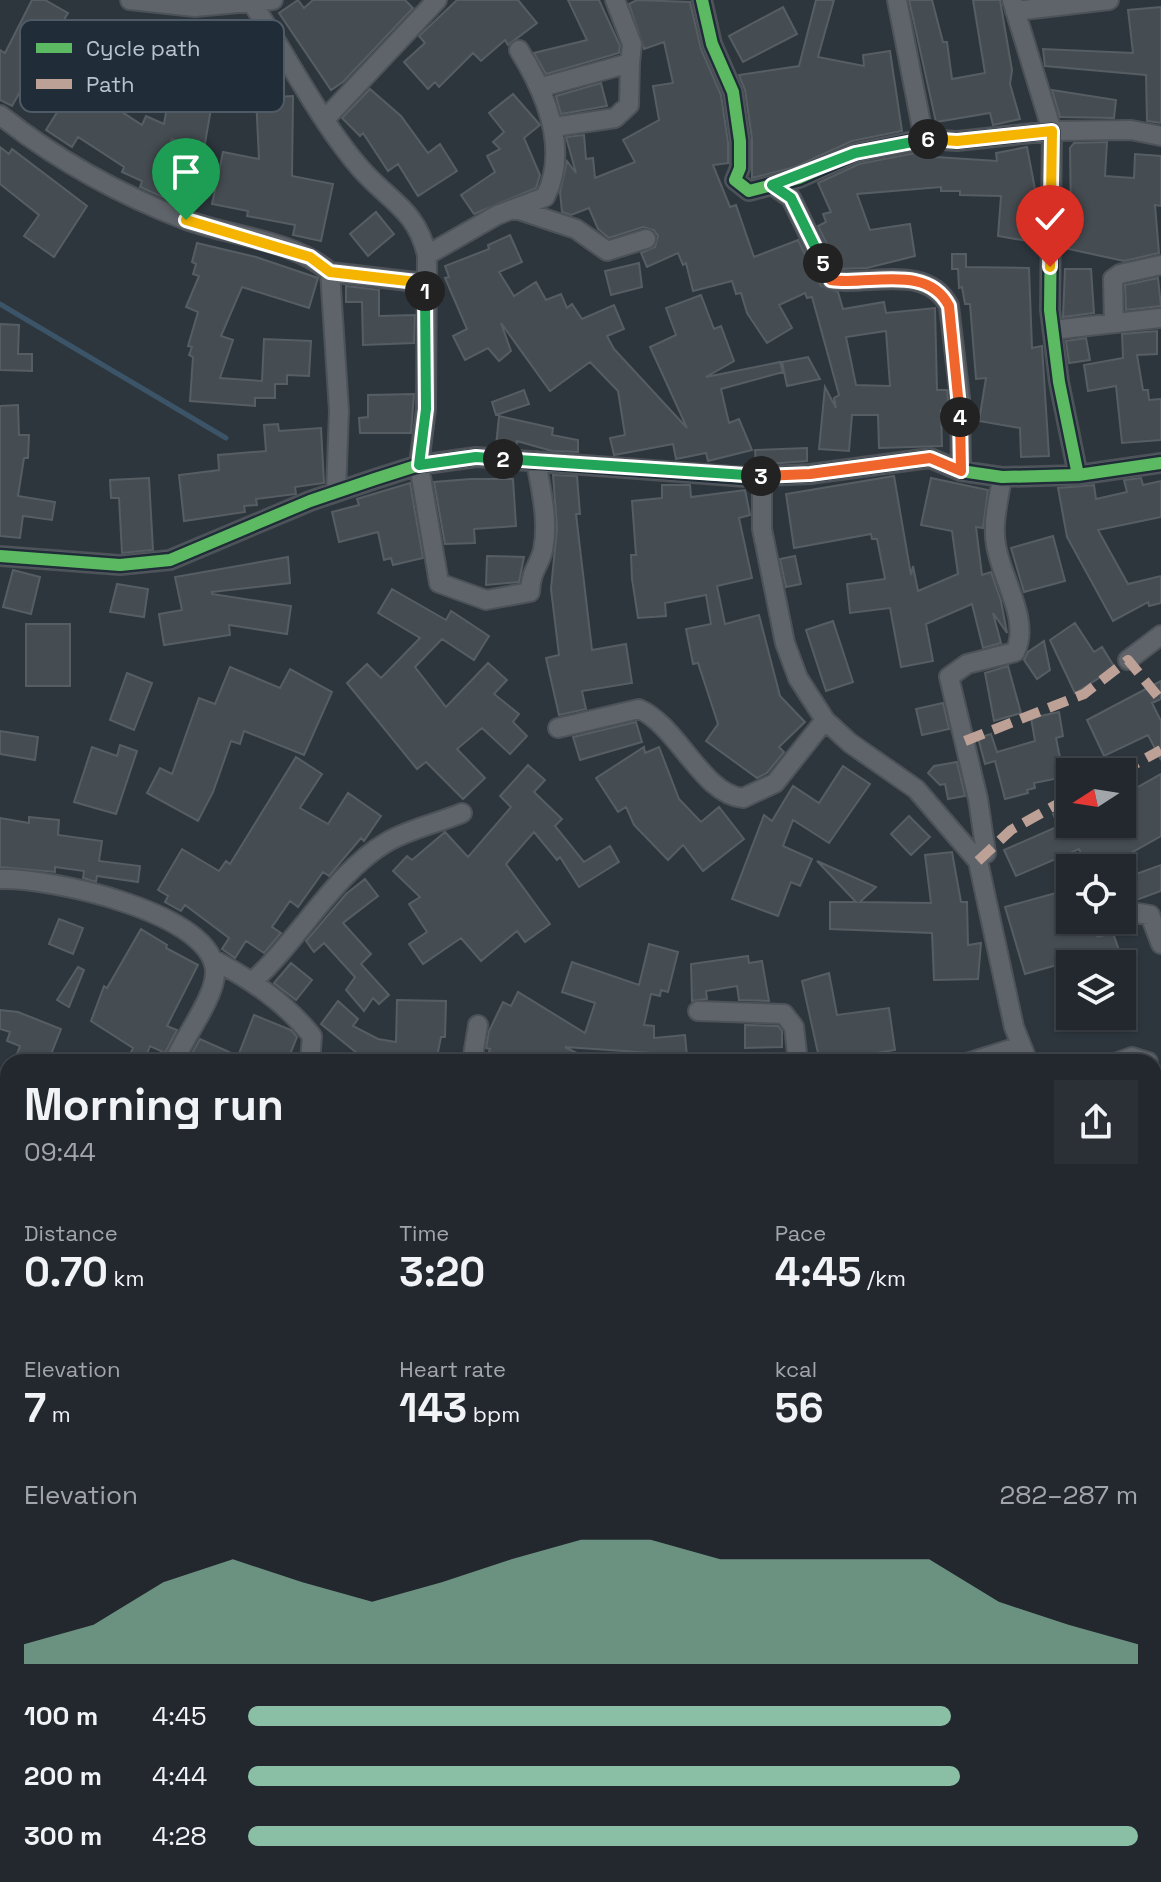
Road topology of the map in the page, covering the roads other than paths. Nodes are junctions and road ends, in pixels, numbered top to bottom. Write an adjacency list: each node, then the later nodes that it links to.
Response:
1 (130, 0): 8 (street)
2 (273, 0): 8 (street)
3 (437, 0): 16 (street)
4 (615, 0): 13 (street)
5 (702, 0): 21 (street)
6 (897, 0): 20 (street)
7 (1109, 0): 9 (street)
8 (252, 3): 10 (street)
9 (1013, 6): 18 (street)
10 (263, 20)
11 (519, 50): 14 (street)
12 (284, 53): 16 (street)
13 (630, 63): 14 (street); 17 (street)
14 (542, 87): 17 (street)
15 (0, 115): 26 (street)
16 (326, 118): 24 (street)
17 (554, 127): 22 (street)
18 (1052, 131): 19 (street); 20 (street); 30 (street)
19 (1161, 136)
20 (924, 139): 21 (street)
21 (772, 185): 34 (street)
22 (516, 209): 23 (street); 24 (street)
23 (646, 239)
24 (427, 255): 27 (street)
25 (1161, 265): 29 (street)
26 (330, 272): 27 (street); 38 (street)
27 (425, 283): 33 (street)
28 (1161, 318): 29 (street)
29 (1114, 323): 30 (street)
30 (1053, 330): 35 (street)
31 (536, 461): 33 (street); 33 (street); 36 (street)
32 (1161, 463): 35 (street)
33 (419, 465): 38 (street)
34 (961, 471): 36 (street); 37 (street)
35 (1078, 475): 37 (street)
36 (762, 476): 42 (street)
37 (1002, 477): 45 (street)
38 (336, 492): 39 (street)
39 (0, 556)
40 (1161, 635): 41 (street)
41 (1128, 660)
42 (825, 720): 43 (street); 57 (street)
43 (558, 728)
44 (462, 813): 50 (street)
45 (986, 853)
46 (0, 879): 49 (street)
47 (1136, 914): 48 (street)
48 (1161, 944)
49 (212, 959): 50 (street); 53 (street)
50 (253, 981): 54 (street)
51 (698, 1011): 56 (street)
52 (478, 1025): 55 (street)
53 (178, 1054)
54 (311, 1054)
55 (473, 1054)
56 (797, 1054)
57 (1025, 1054)

